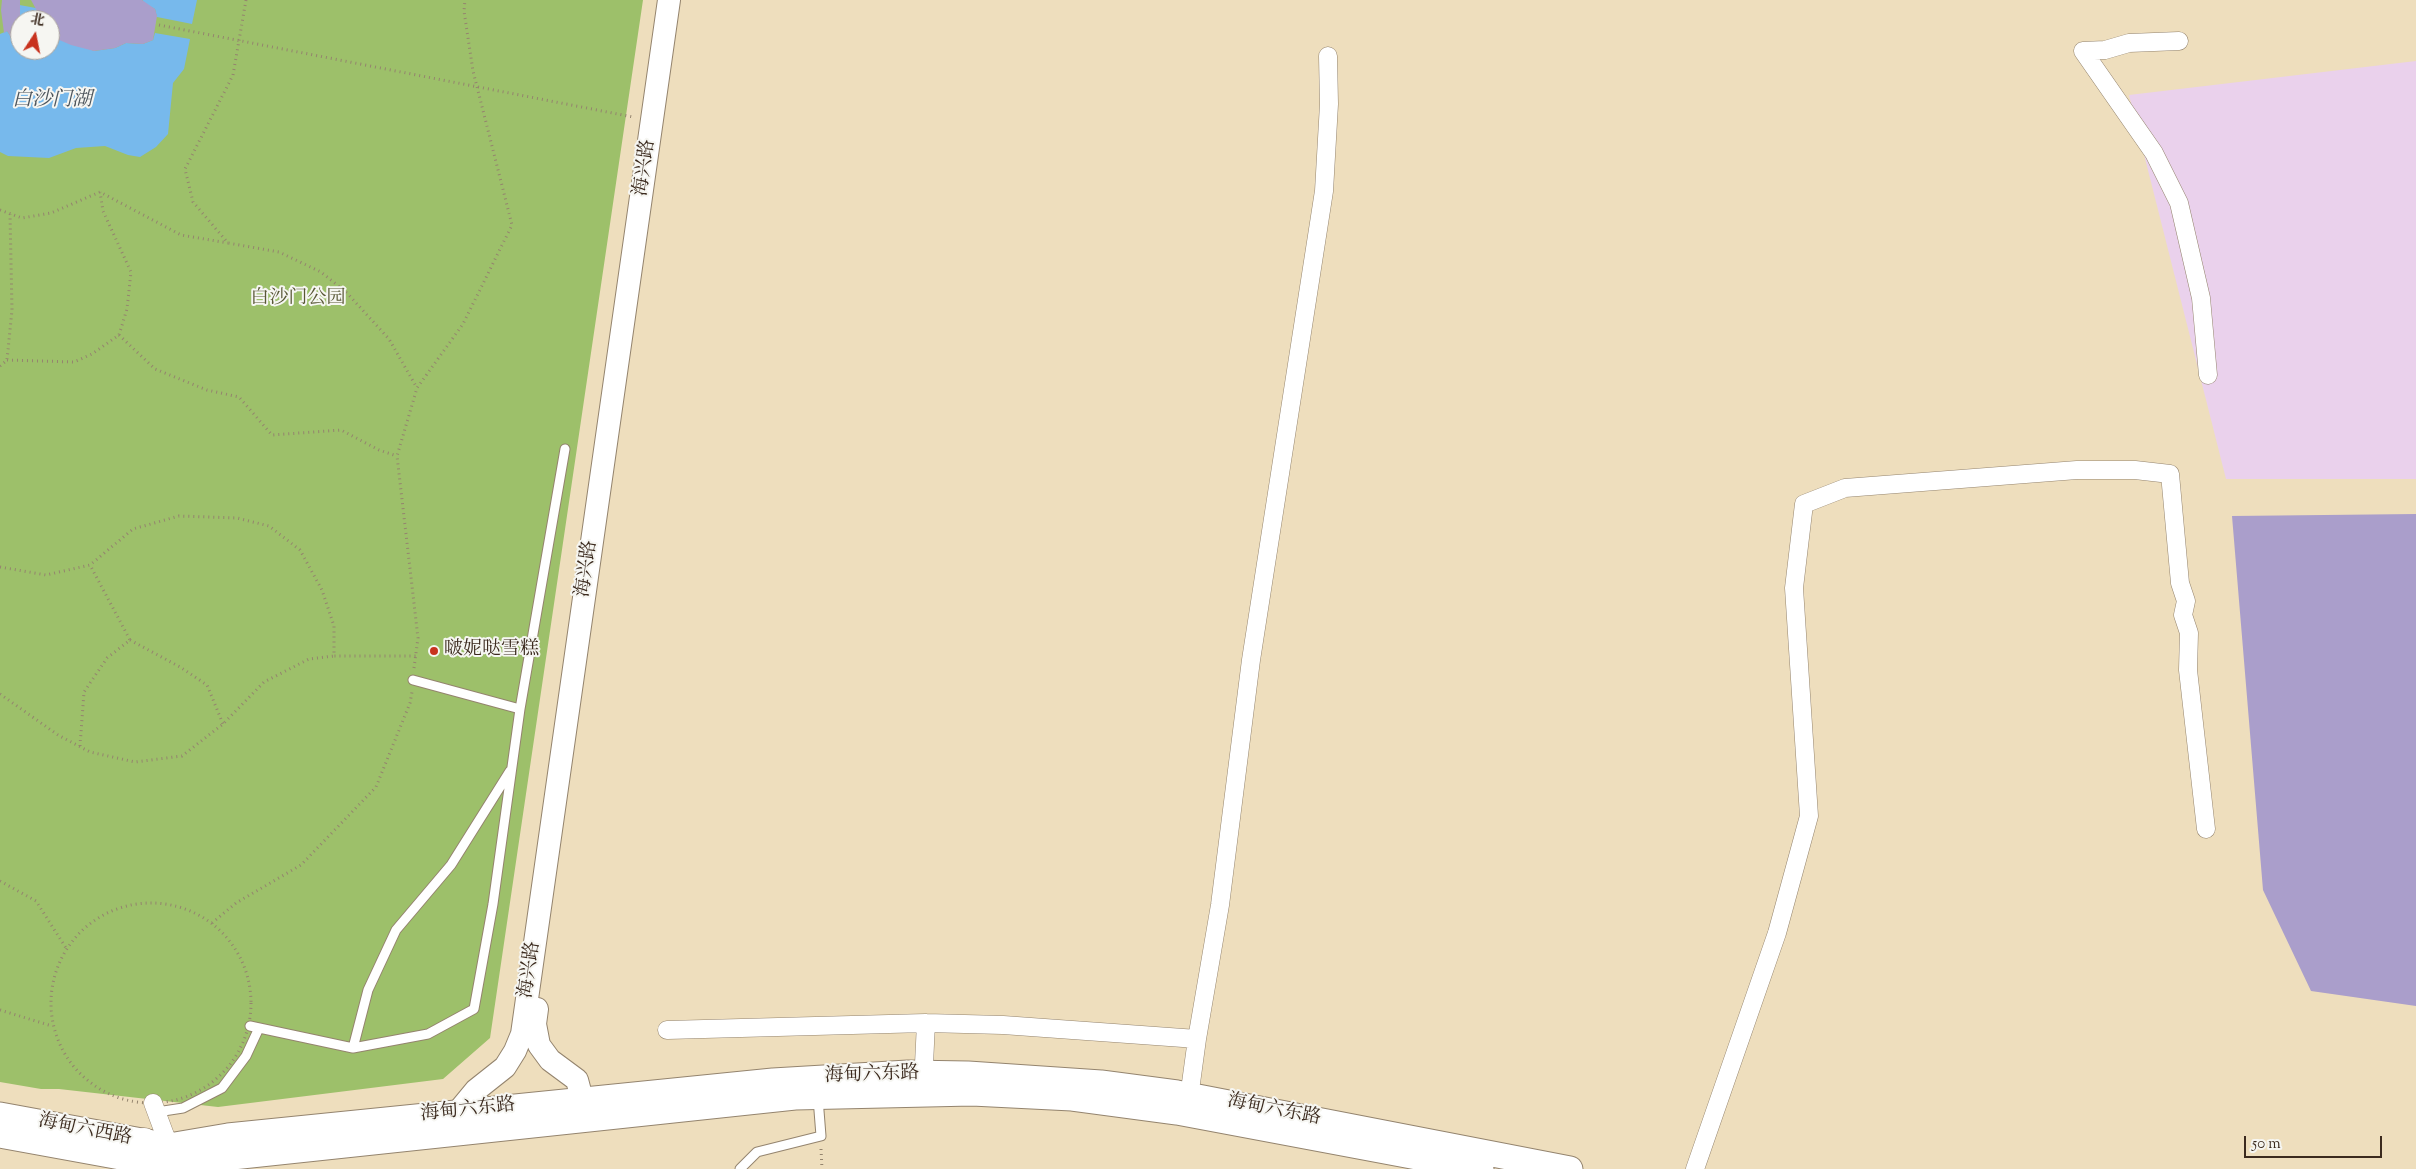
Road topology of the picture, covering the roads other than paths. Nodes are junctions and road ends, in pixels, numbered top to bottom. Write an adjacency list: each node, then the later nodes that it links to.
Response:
1 (669, 0): 20 (street, 海兴路)
2 (680, 0): 17 (street, 海兴路)
3 (2179, 41): 5 (street)
4 (1328, 56): 13 (street)
5 (2208, 375)
6 (565, 449): 8 (lane)
7 (413, 680): 8 (lane)
8 (520, 709): 9 (lane)
9 (512, 768): 14 (lane); 14 (lane)
10 (2206, 830): 27 (street)
11 (926, 1023): 12 (street); 13 (street); 15 (street)
12 (667, 1030)
13 (1197, 1039): 18 (street)
14 (354, 1048): 19 (lane)
15 (924, 1083): 16 (main road, 海甸六东路); 18 (main road, 海甸六东路)
16 (815, 1087): 17 (main road, 海甸六东路); 23 (main road, 海甸六东路); 24 (lane)
17 (582, 1099): 20 (main road, 海甸六东路)
18 (1188, 1104): 25 (main road, 海甸六东路); 26 (main road, 海甸六东路)
19 (155, 1107): 23 (street)
20 (457, 1113): 23 (main road, 海甸六东路)
21 (0, 1115): 23 (main road, 海甸六西路)
22 (0, 1135): 23 (main road, 海甸六西路)
23 (157, 1159)
24 (740, 1169)
25 (1481, 1169)
26 (1570, 1169)
27 (1695, 1169)

